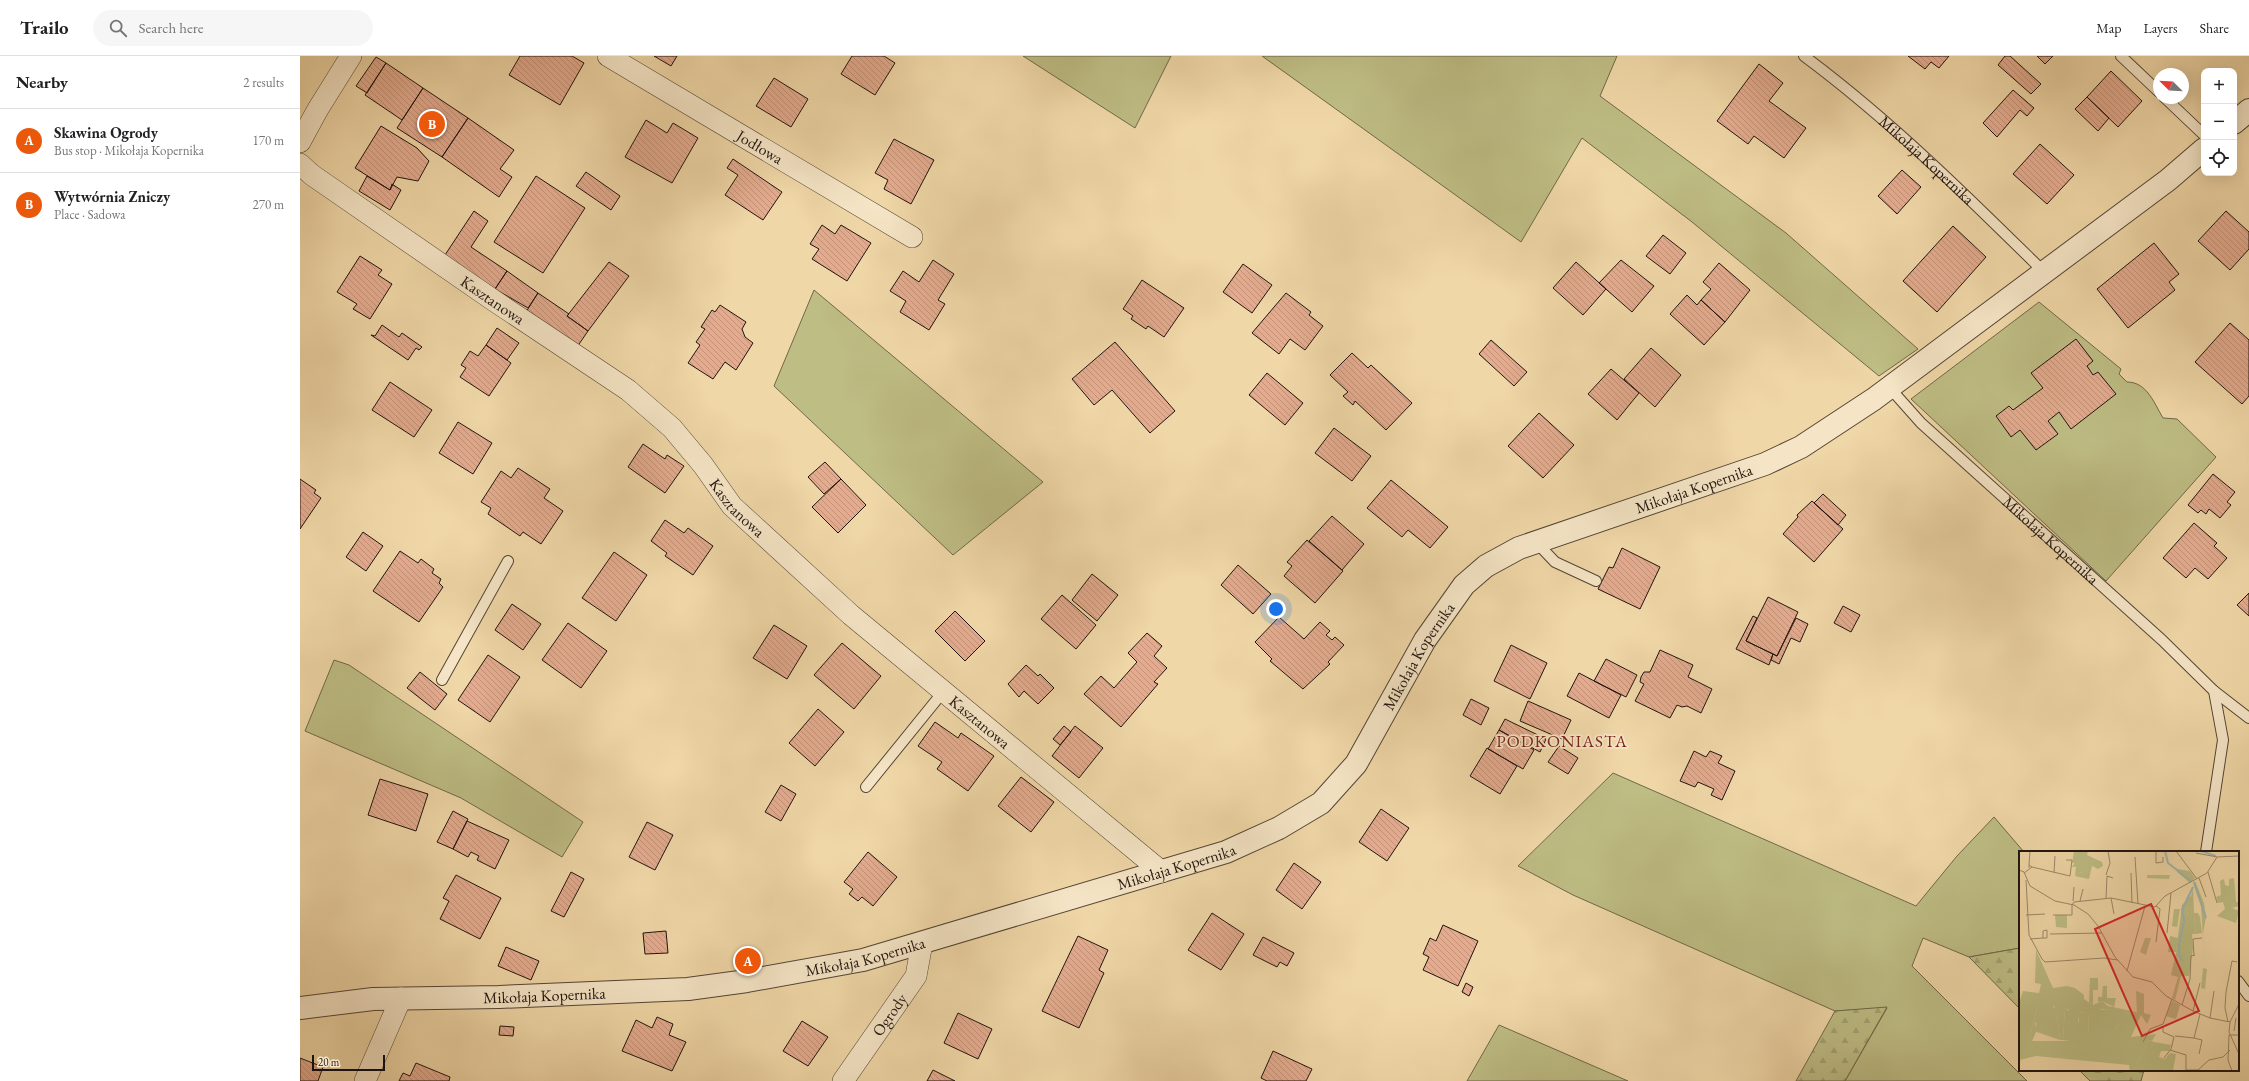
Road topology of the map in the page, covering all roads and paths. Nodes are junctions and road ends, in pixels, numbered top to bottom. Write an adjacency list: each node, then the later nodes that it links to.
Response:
1 (351, 56): 10 (street)
2 (608, 56): 13 (street, Jodłowa)
3 (1804, 56): 14 (lane, Mikołaja Kopernika)
4 (2121, 56): 5 (lane)
5 (2153, 86)
6 (2171, 104): 9 (lane)
7 (2249, 110): 8 (street)
8 (2237, 120)
9 (2201, 132)
10 (300, 142)
11 (2201, 152): 14 (street, Mikołaja Kopernika)
12 (300, 164): 21 (street, Kasztanowa)
13 (912, 237)
14 (2043, 271): 15 (street, Mikołaja Kopernika)
15 (1889, 387): 16 (street, Mikołaja Kopernika); 20 (lane, Mikołaja Kopernika)
16 (1536, 542): 18 (lane); 25 (street, Mikołaja Kopernika)
17 (508, 561): 19 (lane)
18 (1596, 581)
19 (442, 680)
20 (2214, 691): 22 (lane, Mikołaja Kopernika); 24 (lane)
21 (943, 692): 23 (lane); 25 (street, Kasztanowa)
22 (2249, 718)
23 (866, 787)
24 (2206, 851)
25 (1162, 872): 26 (street, Mikołaja Kopernika)
26 (922, 943): 29 (street, Mikołaja Kopernika); 32 (street, Ogrody)
27 (2239, 982): 28 (lane)
28 (2249, 996)
29 (401, 998): 30 (street, Mikołaja Kopernika); 31 (street)
30 (300, 1008)
31 (365, 1081)
32 (843, 1081)

